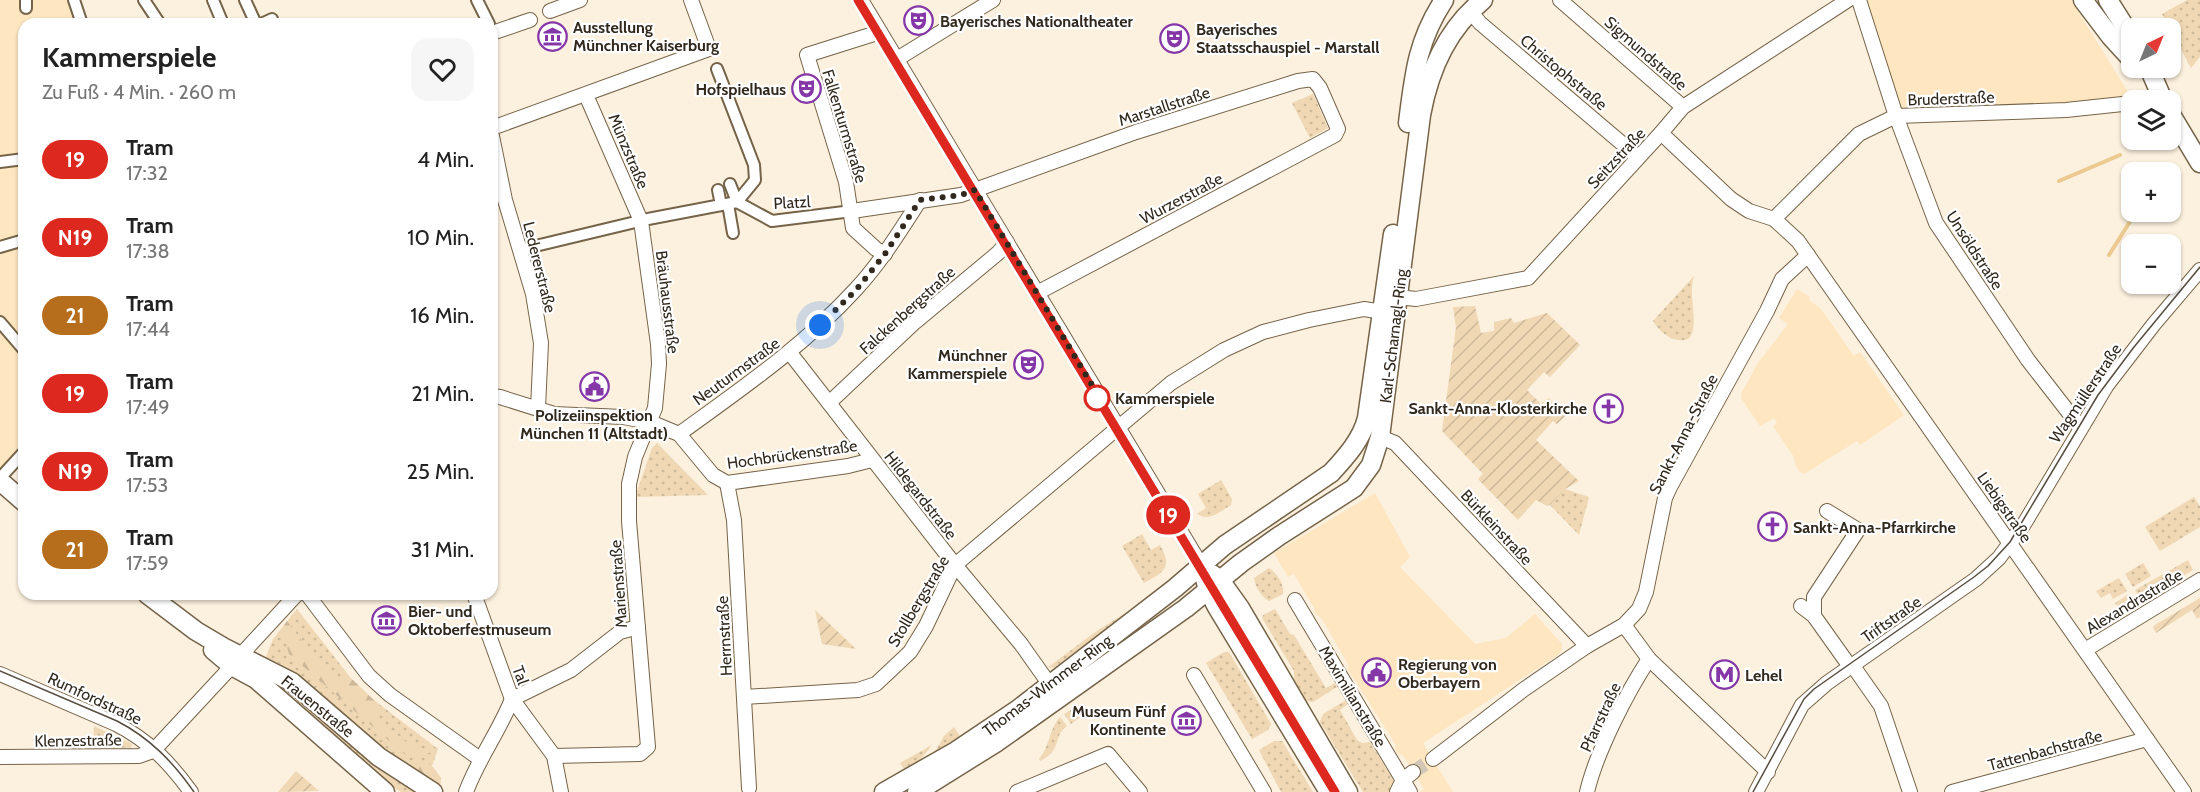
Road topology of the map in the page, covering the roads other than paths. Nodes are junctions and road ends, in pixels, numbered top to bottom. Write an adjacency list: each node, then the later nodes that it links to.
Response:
1 (74, 0): 19 (street)
2 (144, 0): 20 (street)
3 (245, 0): 22 (street)
4 (477, 0): 23 (street)
5 (580, 0): 18 (street)
6 (691, 0): 34 (street)
7 (861, 0): 29 (street)
8 (993, 0): 32 (street)
9 (1848, 0): 36 (street, Seitzstraße)
10 (1859, 0): 37 (street, Unsöldstraße)
11 (2083, 0): 31 (main road)
12 (2095, 0): 30 (main road)
13 (2108, 0): 26 (main road)
14 (2122, 0): 24 (main road)
15 (216, 1): 21 (street)
16 (1568, 2): 36 (street, Sigmundstraße)
17 (1455, 3): 27 (main road, Karl-Scharnagl-Ring); 27 (street); 43 (street, Christophstraße); 65 (main road, Karl-Scharnagl-Ring)
18 (550, 11)
19 (80, 18)
20 (156, 18)
21 (221, 18)
22 (253, 18)
23 (486, 18)
24 (2131, 18)
25 (530, 20): 28 (street)
26 (2121, 21)
27 (1459, 26): 64 (main road, Karl-Scharnagl-Ring)
28 (498, 30)
29 (880, 32): 32 (street); 52 (street, Falkenturmstraße)
30 (2121, 41)
31 (2121, 47)
32 (897, 59): 48 (street)
33 (717, 69): 51 (street, Platzl)
34 (586, 95): 38 (street); 54 (street, Münzstraße)
35 (2121, 104): 37 (street, Bruderstraße)
36 (1683, 107): 41 (street, Seitzstraße)
37 (1896, 116): 53 (street, Bruderstraße); 73 (street, Unsöldstraße)
38 (498, 126)
39 (1338, 129): 48 (street, Marstallstraße); 63 (street, Wurzerstraße)
40 (2181, 130): 42 (main road)
41 (1661, 133): 43 (street, Seitzstraße); 53 (street)
42 (2196, 156)
43 (1638, 157): 64 (street, Seitzstraße)
44 (18, 160): 45 (street)
45 (0, 162)
46 (730, 184): 51 (street)
47 (718, 190): 51 (street)
48 (975, 190): 49 (street); 57 (street)
49 (920, 200): 52 (street); 60 (street, Neuturmstraße)
50 (499, 201): 71 (street, Ledererstraße)
51 (729, 204): 52 (street, Platzl); 54 (street); 55 (street)
52 (852, 211): 60 (street, Falkenturmstraße)
53 (1774, 219): 61 (street, Liebigstraße)
54 (641, 221): 59 (street); 72 (street, Bräuhausstraße)
55 (733, 233)
56 (18, 242): 58 (street)
57 (1007, 242): 63 (street); 70 (street, Falckenbergstraße)
58 (0, 247)
59 (527, 248)
60 (885, 254): 68 (street, Neuturmstraße)
61 (1808, 255): 85 (street, Liebigstraße); 97 (street, Sankt-Anna-Straße)
62 (2200, 270): 73 (street, Wagmüllerstraße)
63 (1037, 293): 74 (street)
64 (1398, 297): 76 (main road, Karl-Scharnagl-Ring)
65 (1383, 312): 74 (street, Stollbergstraße); 79 (main road, Karl-Scharnagl-Ring)
66 (0, 322): 67 (street)
67 (18, 342)
68 (790, 353): 70 (street, Hildegardstraße); 75 (street, Neuturmstraße)
69 (498, 398): 71 (street, Hochbrückenstraße)
70 (829, 403): 78 (street, Hildegardstraße)
71 (538, 408): 72 (street, Hochbrückenstraße)
72 (650, 422): 75 (street, Hochbrückenstraße); 98 (street, Marienstraße)
73 (2080, 427): 85 (street, Wagmüllerstraße)
74 (1119, 428): 86 (street, Stollbergstraße); 87 (street)
75 (679, 434): 82 (street, Hochbrückenstraße)
76 (1380, 437): 80 (main road, Karl-Scharnagl-Ring); 100 (street, Bürkleinstraße)
77 (18, 459): 81 (street)
78 (872, 460): 82 (street, Hochbrückenstraße); 86 (street, Hildegardstraße)
79 (1343, 460): 80 (main road); 87 (main road, Karl-Scharnagl-Ring)
80 (1366, 474): 89 (main road, Karl-Scharnagl-Ring)
81 (0, 479): 83 (main road)
82 (727, 483): 109 (street, Herrnstraße)
83 (18, 496)
84 (1827, 511): 96 (street)
85 (2011, 544): 101 (street, Liebigstraße); 105 (street, Triftstraße)
86 (955, 565): 108 (street, Hildegardstraße); 109 (street, Stollbergstraße)
87 (1201, 565): 89 (main road); 99 (main road, Thomas-Wimmer-Ring)
88 (2200, 580): 101 (street, Alexandrastraße)
89 (1214, 585): 102 (main road, Thomas-Wimmer-Ring); 130 (main road); 131 (main road)
90 (155, 600): 104 (main road, Frauenstraße)
91 (292, 600): 104 (street)
92 (312, 600): 115 (street)
93 (476, 600): 110 (street, Tal)
94 (1295, 600): 118 (street, Maximilianstraße)
95 (1801, 606): 96 (street)
96 (1814, 616): 105 (street)
97 (1624, 624): 100 (street, Sankt-Anna-Straße); 103 (street)
98 (638, 627): 110 (street); 113 (street, Marienstraße)
99 (1111, 636): 102 (main road); 108 (main road, Thomas-Wimmer-Ring)
100 (1587, 646): 116 (street, Sankt-Anna-Straße)
101 (2085, 650): 111 (street, Liebigstraße)
102 (1117, 656): 126 (main road, Thomas-Wimmer-Ring)
103 (1649, 659): 117 (street); 132 (street, Pfarrstraße)
104 (236, 661): 112 (street); 121 (main road, Frauenstraße); 122 (main road, Frauenstraße)
105 (1852, 667): 117 (street, Triftstraße); 134 (street)
106 (0, 674): 112 (street, Rumfordstraße)
107 (1194, 675): 129 (street)
108 (1050, 685): 125 (main road, Thomas-Wimmer-Ring)
109 (744, 698): 119 (street, Herrnstraße)
110 (512, 699): 113 (street, Tal); 115 (street, Tal)
111 (2147, 739): 135 (street, Tattenbachstraße); 136 (street, Liebigstraße)
112 (155, 750): 114 (street, Klenzestraße); 120 (street, Rumfordstraße)
113 (554, 756): 124 (street, Tal)
114 (0, 757)
115 (480, 759): 123 (street, Tal)
116 (1433, 759)
117 (1768, 772): 133 (street, Triftstraße)
118 (1406, 784)
119 (748, 788)
120 (191, 792)
121 (385, 792)
122 (434, 792)
123 (466, 792)
124 (561, 792)
125 (884, 792)
126 (917, 792)
127 (1017, 792): 128 (street)
128 (1140, 792)
129 (1264, 792)
130 (1329, 792)
131 (1348, 792)
132 (1587, 792)
133 (1756, 792)
134 (1910, 792)
135 (1952, 792)
136 (2184, 792)

